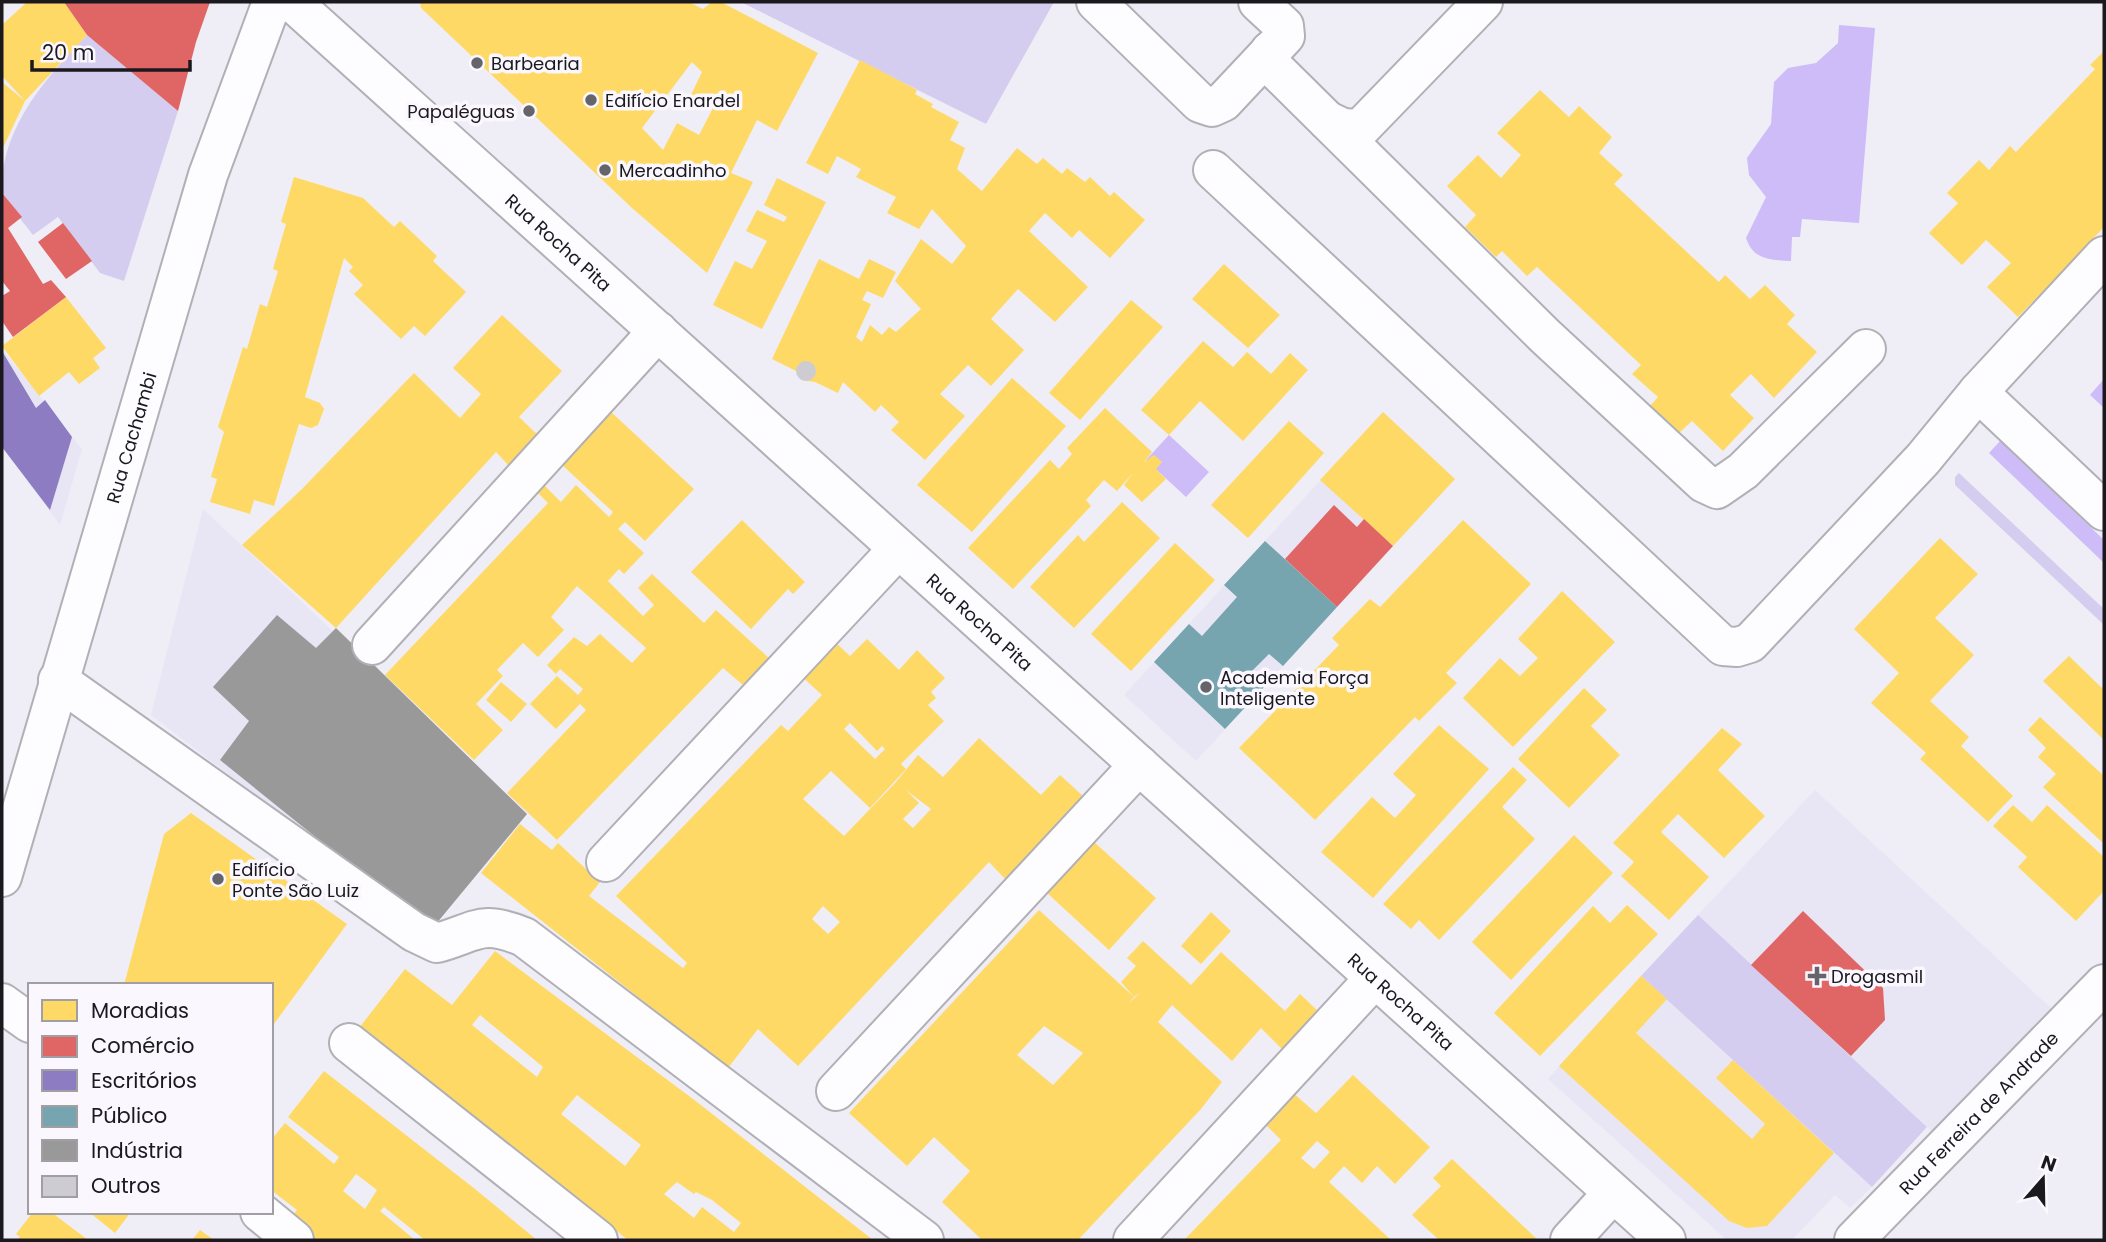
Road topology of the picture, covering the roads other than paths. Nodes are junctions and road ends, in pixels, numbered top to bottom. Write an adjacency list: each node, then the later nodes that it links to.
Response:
1 (272, 2): 16 (street, Rua Cachambi)
2 (292, 2): 10 (street, Rua Rocha Pita)
3 (1096, 2): 6 (street)
4 (1258, 2): 6 (street)
5 (1483, 2): 7 (street)
6 (1270, 51): 7 (street)
7 (1328, 121): 11 (street)
8 (1213, 170): 12 (street)
9 (2104, 256): 12 (street)
10 (658, 331): 14 (street, Rua Rocha Pita); 15 (street)
11 (1866, 349)
12 (1978, 392): 13 (street)
13 (2104, 512)
14 (898, 549): 17 (street, Rua Rocha Pita); 18 (street)
15 (372, 645)
16 (58, 680): 19 (street, Rua Cachambi); 30 (street)
17 (1139, 765): 20 (street, Rua Rocha Pita); 25 (street)
18 (606, 862)
19 (2, 877)
20 (1375, 978): 26 (street, Rua Rocha Pita); 31 (street)
21 (2104, 984): 34 (street, Rua Ferreira de Andrade)
22 (2, 1003): 23 (street)
23 (28, 1022)
24 (349, 1043): 29 (street)
25 (836, 1091)
26 (1613, 1193): 32 (street); 33 (street, Rua Rocha Pita)
27 (262, 1214): 28 (street)
28 (294, 1240)
29 (598, 1240)
30 (924, 1240)
31 (1133, 1240)
32 (1570, 1240)
33 (1666, 1240)
34 (1854, 1240)

